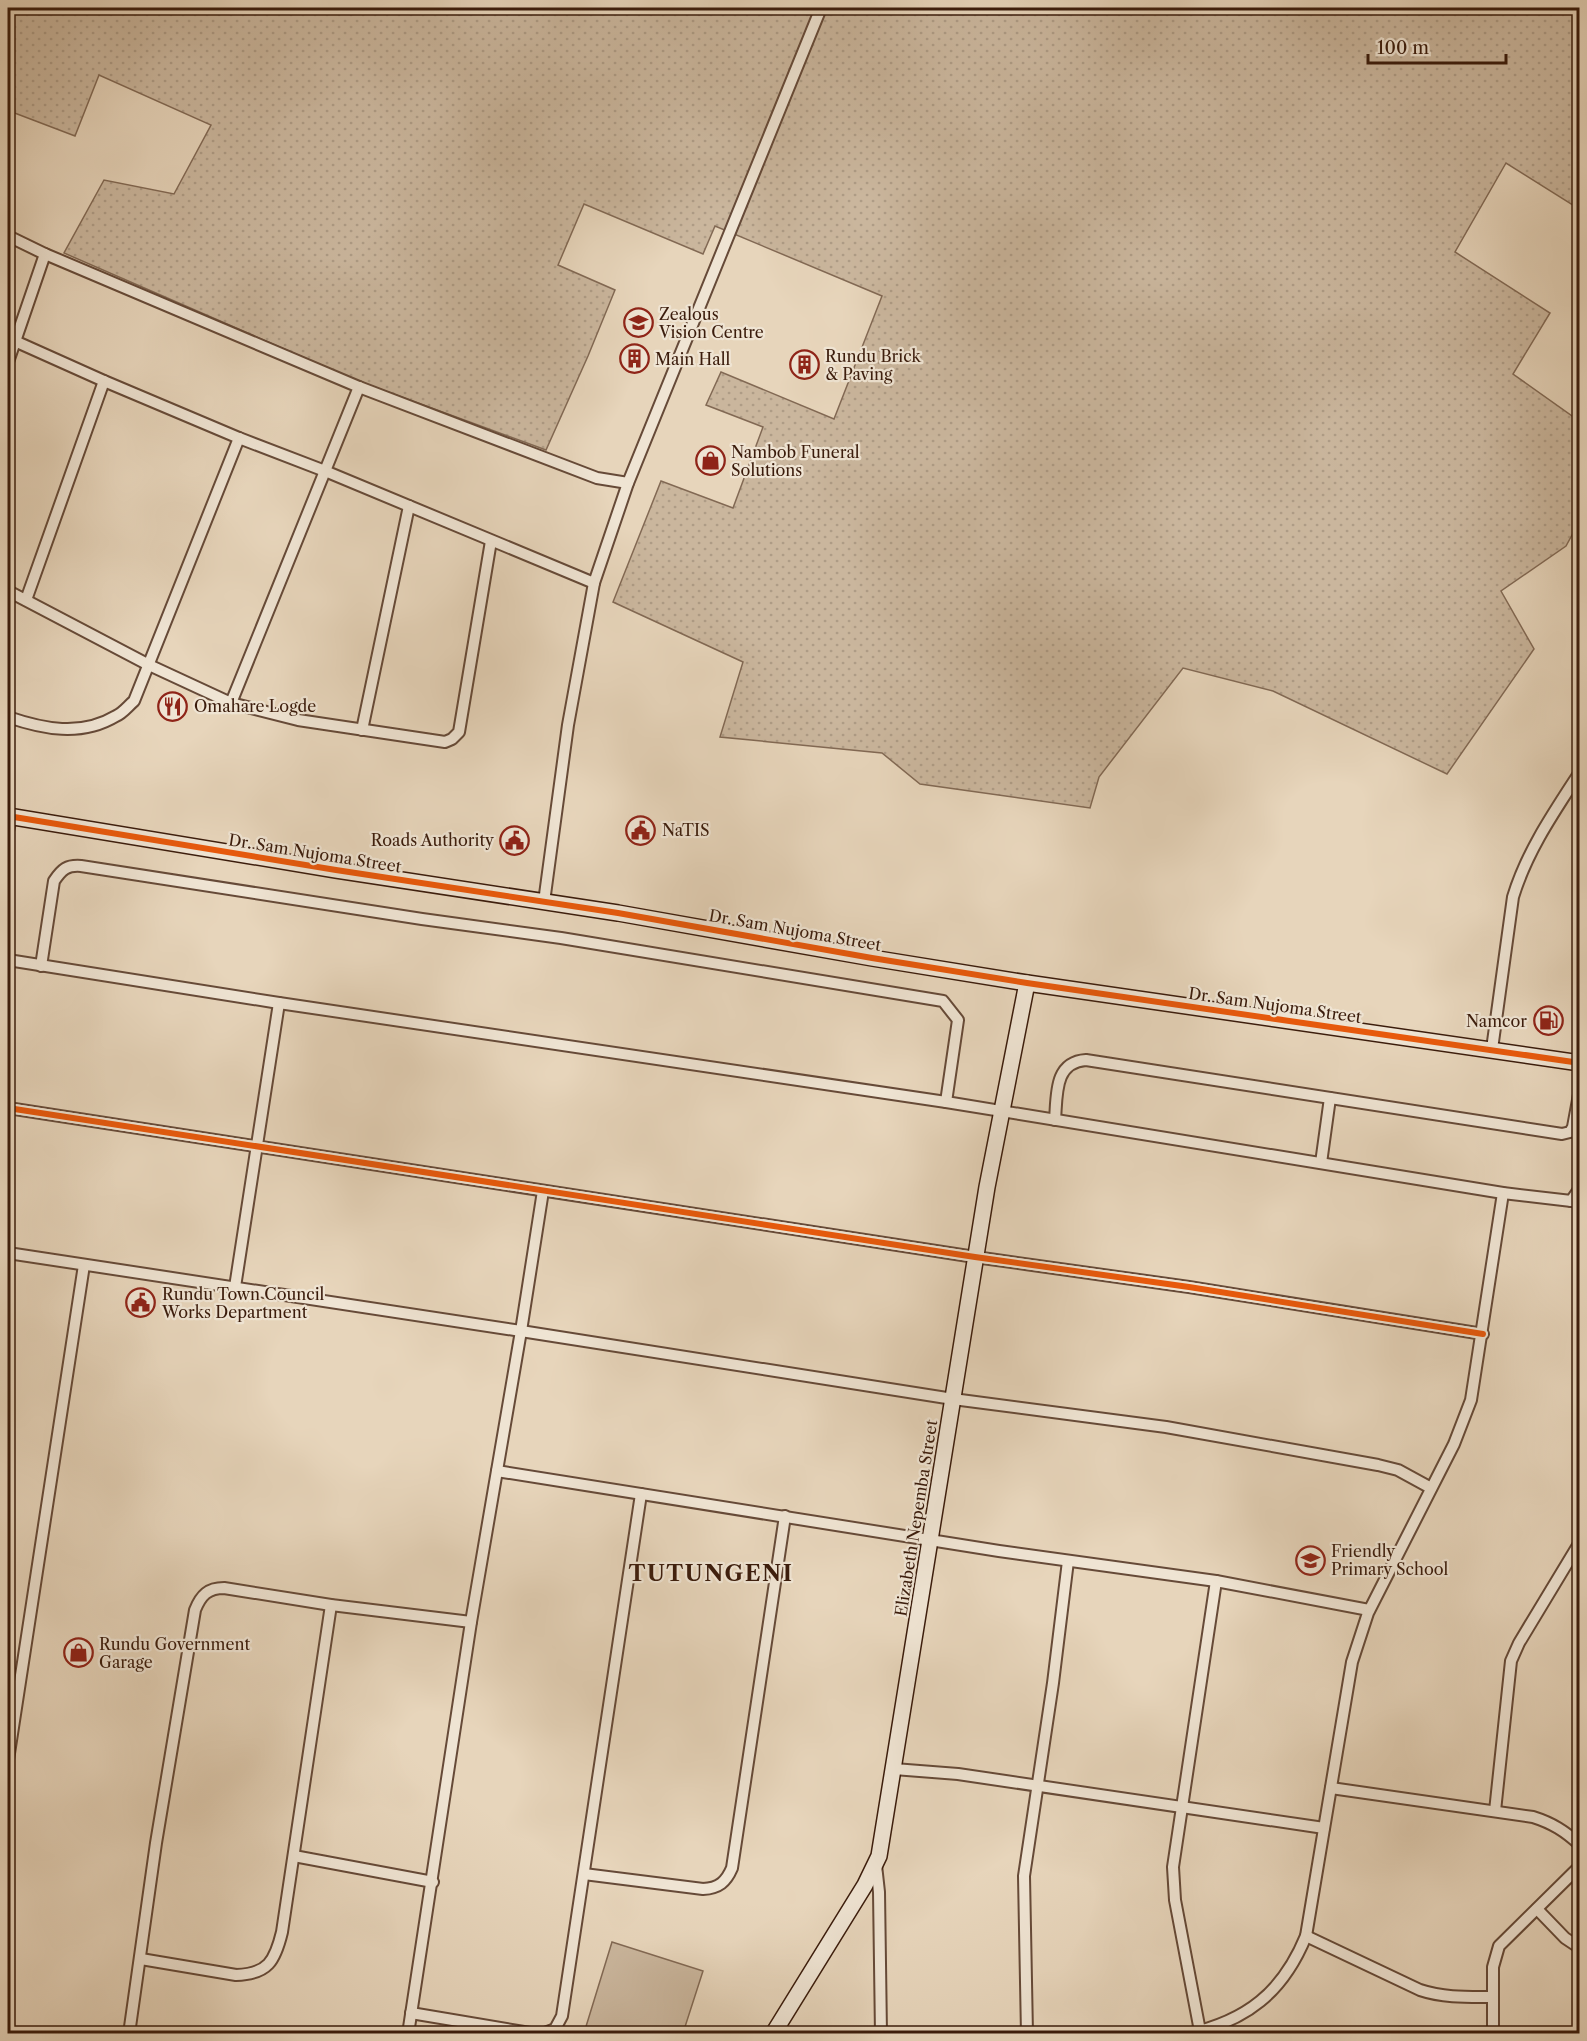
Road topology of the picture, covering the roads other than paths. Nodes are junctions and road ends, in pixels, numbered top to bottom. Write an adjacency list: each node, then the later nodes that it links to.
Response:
1 (821, 8): 10 (street)
2 (8, 236): 3 (street)
3 (45, 254): 4 (street); 7 (street)
4 (12, 339): 5 (street); 6 (street)
5 (8, 362)
6 (104, 381): 8 (street); 15 (street)
7 (359, 387): 9 (street); 10 (street)
8 (239, 438): 9 (street); 16 (street)
9 (325, 471): 11 (street); 17 (street)
10 (628, 483): 13 (street)
11 (409, 506): 12 (street); 19 (street)
12 (491, 541): 13 (street); 19 (street)
13 (594, 583): 22 (street)
14 (8, 591): 15 (street)
15 (26, 600): 16 (street)
16 (149, 665): 17 (street); 18 (street)
17 (231, 703): 19 (street)
18 (8, 717)
19 (362, 730)
20 (1580, 772): 27 (street)
21 (9, 821): 22 (street, Dr. Sam Nujoma Street)
22 (544, 902): 25 (street, Dr. Sam Nujoma Street)
23 (8, 960): 24 (street)
24 (41, 966): 26 (street); 31 (street)
25 (1027, 983): 27 (street, Dr. Sam Nujoma Street); 33 (street, Elizabeth Nepemba Street)
26 (279, 1003): 31 (street); 35 (street)
27 (1492, 1049): 28 (street, Dr. Sam Nujoma Street)
28 (1580, 1063)
29 (1580, 1089): 30 (street)
30 (1330, 1098): 34 (street); 36 (street)
31 (946, 1102): 33 (street)
32 (8, 1108): 35 (street)
33 (1002, 1111): 34 (street); 42 (street, Elizabeth Nepemba Street)
34 (1054, 1120): 36 (street)
35 (257, 1146): 38 (street); 44 (street)
36 (1321, 1163): 39 (street)
37 (1580, 1188): 40 (street)
38 (543, 1191): 42 (street); 45 (street)
39 (1503, 1193): 40 (street); 46 (street)
40 (1575, 1202)
41 (8, 1253): 43 (street)
42 (975, 1257): 46 (street); 47 (street, Elizabeth Nepemba Street)
43 (84, 1264): 44 (street); 59 (street)
44 (235, 1287): 45 (street)
45 (521, 1331): 47 (street); 48 (street)
46 (1483, 1334): 49 (street)
47 (953, 1399): 49 (street); 52 (street, Elizabeth Nepemba Street)
48 (497, 1471): 50 (street); 58 (street)
49 (1431, 1488): 57 (street)
50 (641, 1494): 51 (street); 70 (street)
51 (785, 1516): 52 (street); 70 (street)
52 (930, 1539): 54 (street); 60 (street, Elizabeth Nepemba Street)
53 (1580, 1542): 64 (street)
54 (1068, 1561): 55 (street); 61 (street)
55 (1215, 1581): 57 (street); 63 (street)
56 (331, 1605): 58 (street); 67 (street); 75 (street)
57 (1369, 1610): 62 (street)
58 (471, 1622): 71 (street)
59 (8, 1760)
60 (894, 1768): 61 (street); 68 (street, Elizabeth Nepemba Street)
61 (1037, 1786): 63 (street); 85 (street)
62 (1331, 1788): 64 (street); 65 (street)
63 (1181, 1807): 65 (street); 78 (street)
64 (1495, 1812): 66 (street)
65 (1324, 1828): 73 (street)
66 (1580, 1845)
67 (294, 1856): 71 (street); 75 (street)
68 (876, 1865): 79 (street, Elizabeth Nepemba Street); 84 (street)
69 (1580, 1866): 72 (street)
70 (584, 1874): 83 (street)
71 (433, 1882): 77 (street)
72 (1537, 1909): 74 (street); 76 (street)
73 (1306, 1936): 76 (street); 78 (street)
74 (1580, 1948)
75 (141, 1959): 80 (street)
76 (1493, 1997): 87 (street)
77 (411, 2013): 81 (street); 82 (street)
78 (1200, 2031): 86 (street)
79 (777, 2032)
80 (129, 2034)
81 (408, 2034)
82 (536, 2034)
83 (542, 2034)
84 (881, 2034)
85 (1027, 2034)
86 (1187, 2034)
87 (1493, 2034)

